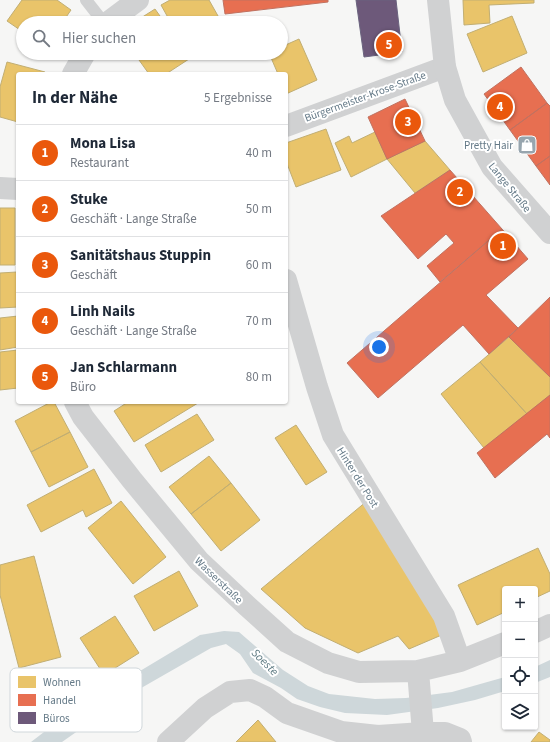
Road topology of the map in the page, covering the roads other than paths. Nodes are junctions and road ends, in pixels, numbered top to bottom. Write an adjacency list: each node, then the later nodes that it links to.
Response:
1 (86, 0): 4 (lane)
2 (138, 0): 5 (street)
3 (438, 0): 7 (street, Lange Straße)
4 (100, 16)
5 (116, 16)
6 (81, 60): 8 (street)
7 (445, 67): 9 (street, Bürgermeister-Krose-Straße); 12 (street, Lange Straße)
8 (74, 72)
9 (288, 125)
10 (0, 188): 11 (street)
11 (16, 189)
12 (550, 233)
13 (288, 287): 18 (street, Hinter der Post)
14 (76, 404): 19 (street, Wasserstraße)
15 (550, 626): 16 (street)
16 (538, 631)
17 (502, 644): 18 (street, Wasserstraße)
18 (460, 661): 19 (street, Wasserstraße)
19 (419, 676): 20 (street)
20 (422, 724): 21 (street); 22 (street)
21 (168, 742)
22 (461, 742)

